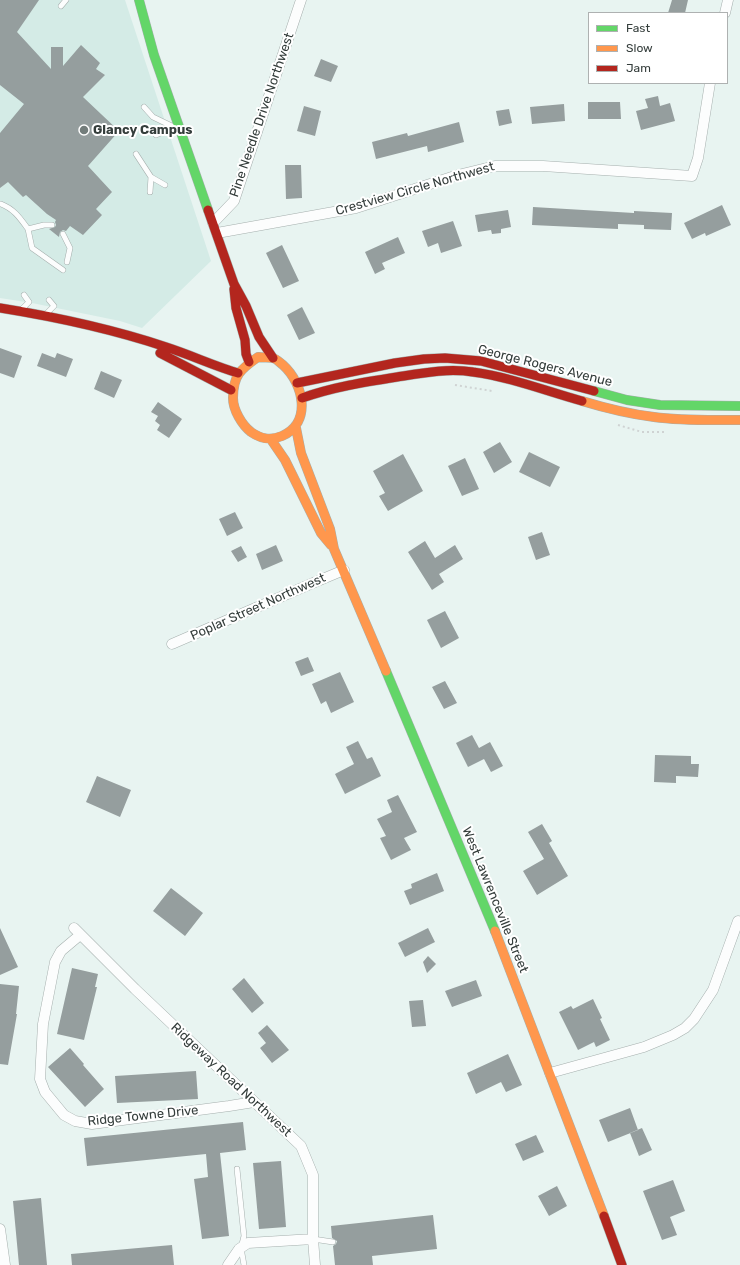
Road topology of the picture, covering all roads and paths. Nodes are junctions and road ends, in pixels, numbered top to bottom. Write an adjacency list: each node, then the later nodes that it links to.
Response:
1 (66, 0): 5 (lane)
2 (139, 0): 9 (street)
3 (301, 0): 16 (street, Pine Needle Drive Northwest)
4 (728, 0): 6 (street)
5 (61, 6)
6 (725, 12)
7 (710, 84): 19 (street, Crestview Circle Northwest)
8 (144, 107): 9 (lane)
9 (176, 129): 10 (lane); 16 (street)
10 (156, 135)
11 (136, 154): 12 (lane)
12 (150, 177): 13 (lane); 14 (lane)
13 (165, 185)
14 (150, 192)
15 (0, 206): 18 (lane)
16 (213, 223): 19 (street)
17 (52, 225): 18 (lane)
18 (28, 229): 22 (lane)
19 (217, 233): 23 (street)
20 (63, 234): 21 (lane)
21 (67, 262)
22 (63, 270)
23 (234, 284): 30 (street); 31 (street)
24 (24, 295): 27 (lane)
25 (49, 300): 28 (lane)
26 (0, 308): 27 (street)
27 (20, 311): 28 (street)
28 (45, 315): 29 (street)
29 (134, 338): 32 (street); 35 (street)
30 (273, 358): 31 (street); 33 (street)
31 (249, 362): 32 (street)
32 (238, 373): 35 (street)
33 (297, 383): 37 (street); 38 (street, George Rogers Avenue)
34 (453, 384): 36 (path)
35 (232, 390): 43 (street)
36 (499, 392)
37 (302, 398): 39 (street, George Rogers Avenue); 41 (street)
38 (740, 406)
39 (740, 420)
40 (612, 423): 42 (path)
41 (296, 428): 43 (street); 44 (street, West Lawrenceville Street)
42 (666, 432)
43 (272, 441): 44 (street, West Lawrenceville Street)
44 (334, 549): 45 (street, West Lawrenceville Street)
45 (344, 570): 46 (street, Poplar Street Northwest); 49 (street, West Lawrenceville Street)
46 (172, 644)
47 (738, 921): 49 (street)
48 (77, 932): 50 (street, Ridgeway Road Northwest); 50 (street, Ridge Towne Drive)
49 (550, 1073): 60 (street, West Lawrenceville Street)
50 (254, 1102): 53 (street, Ridgeway Road Northwest)
51 (237, 1169): 55 (lane)
52 (0, 1229): 56 (street)
53 (313, 1238): 54 (lane); 55 (street); 59 (street, Ridgeway Road Northwest)
54 (333, 1242)
55 (242, 1248): 57 (street); 58 (lane)
56 (4, 1265)
57 (228, 1265)
58 (244, 1265)
59 (315, 1265)
60 (622, 1265)

